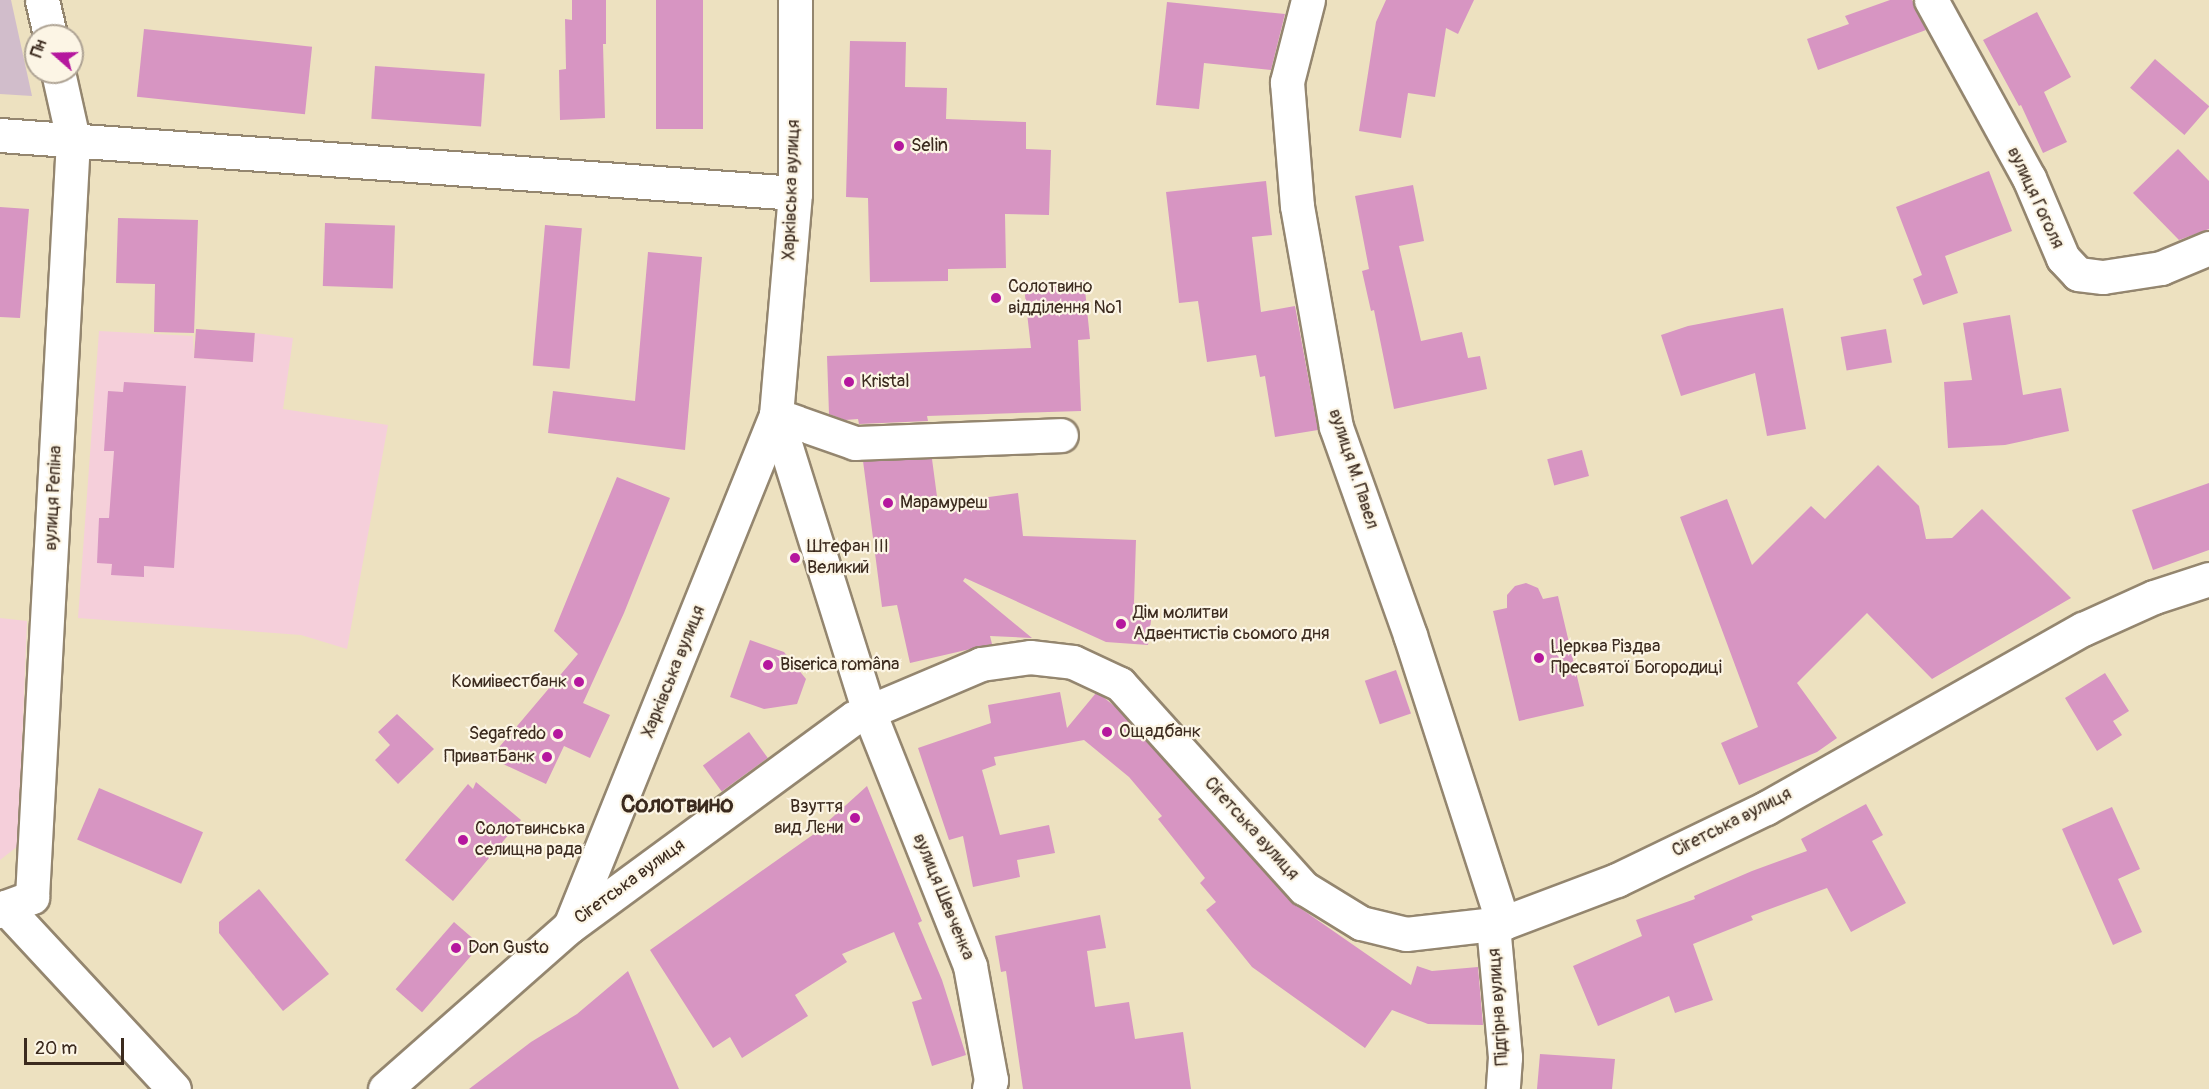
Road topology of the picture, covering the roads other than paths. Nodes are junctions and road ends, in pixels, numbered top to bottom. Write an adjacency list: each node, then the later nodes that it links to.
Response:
1 (42, 0): 5 (street)
2 (795, 0): 9 (street, Харківська вулиця)
3 (1308, 0): 16 (street, вулиця М. Павел)
4 (1931, 0): 10 (street, вулиця Гоголя)
5 (47, 24)
6 (61, 84): 8 (street, вулиця Репіна)
7 (0, 135): 8 (street)
8 (73, 139): 9 (street); 15 (street, вулиця Репіна)
9 (795, 193): 11 (street, Харківська вулиця)
10 (2209, 248)
11 (776, 416): 12 (street); 14 (street, Харківська вулиця); 17 (street, Харківська вулиця)
12 (1061, 435)
13 (2209, 579): 16 (street, Сігетська вулиця)
14 (869, 712): 16 (street, Сігетська вулиця); 17 (street, Сігетська вулиця); 20 (street, вулиця Шевченка)
15 (2, 909): 19 (street)
16 (1498, 924): 21 (street, Підгірна вулиця)
17 (569, 927): 18 (street, Сігетська вулиця)
18 (393, 1086)
19 (174, 1089)
20 (989, 1089)
21 (1503, 1089)

